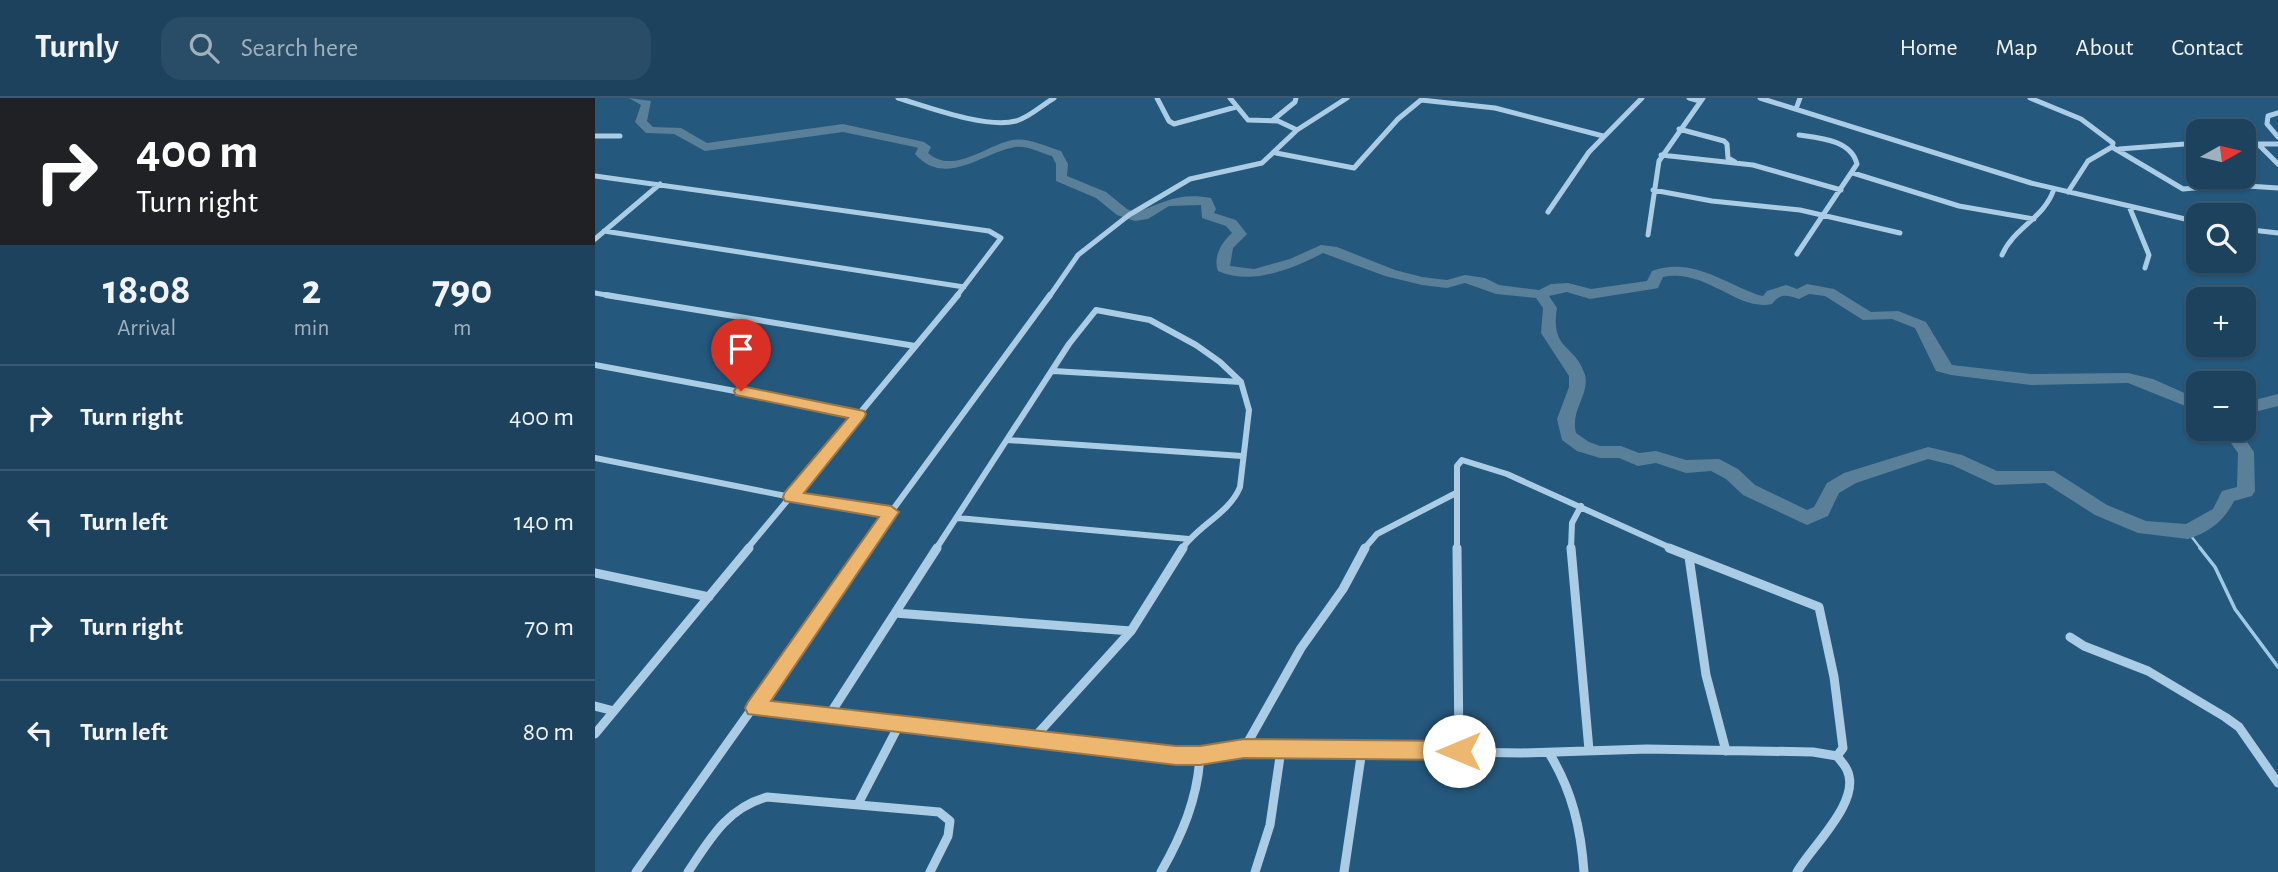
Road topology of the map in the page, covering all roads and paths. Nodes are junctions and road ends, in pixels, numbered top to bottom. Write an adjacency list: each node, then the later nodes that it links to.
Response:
1 (898, 98): 2 (street)
2 (1054, 98)
3 (1157, 98): 13 (street)
4 (1230, 98): 13 (street)
5 (1296, 98): 16 (street)
6 (1347, 98): 18 (street)
7 (1642, 98): 22 (street)
8 (1689, 98): 12 (street)
9 (1761, 98): 14 (street)
10 (1800, 98): 14 (street)
11 (2034, 99): 27 (street)
12 (1702, 100): 17 (street)
13 (1236, 107): 16 (street)
14 (1796, 109): 36 (street)
15 (2278, 113): 23 (street)
16 (1273, 120): 18 (street)
17 (1679, 129): 29 (street); 30 (street)
18 (1297, 130): 28 (street)
19 (1800, 135): 32 (street)
20 (595, 136): 21 (street)
21 (620, 136)
22 (1603, 136): 28 (street); 41 (street)
23 (2278, 137)
24 (2186, 144): 27 (street)
25 (2258, 144): 26 (street); 31 (street)
26 (2278, 145)
27 (2115, 148): 35 (street); 39 (street)
28 (1276, 153): 67 (street)
29 (1661, 155): 30 (street); 37 (street)
30 (1741, 164): 38 (street)
31 (2278, 164)
32 (1853, 173): 38 (street); 43 (street)
33 (596, 176): 34 (street)
34 (660, 184): 46 (street); 54 (street)
35 (2278, 188)
36 (2054, 189): 39 (street); 43 (street)
37 (1653, 190): 42 (street); 49 (street)
38 (1841, 190): 42 (street)
39 (2068, 192): 40 (street)
40 (2129, 206): 44 (street); 53 (street)
41 (1548, 212)
42 (1824, 216): 47 (street); 51 (street)
43 (2034, 219): 52 (street)
44 (2186, 219)
45 (2256, 230): 48 (street)
46 (604, 231): 50 (street); 54 (street)
47 (1900, 233)
48 (2278, 233)
49 (1649, 235)
50 (595, 239)
51 (1797, 254)
52 (2002, 255)
53 (2145, 268)
54 (964, 287): 56 (street)
55 (595, 293): 56 (street)
56 (915, 346): 60 (street)
57 (595, 365): 60 (street)
58 (1053, 371): 59 (street); 59 (street); 61 (street)
59 (1241, 382): 62 (street)
60 (859, 414): 65 (street)
61 (1007, 440): 62 (street); 68 (street)
62 (1242, 456): 69 (street)
63 (595, 458): 65 (street)
64 (1456, 493): 66 (street); 83 (street); 87 (street)
65 (791, 497): 67 (street); 72 (street)
66 (1581, 506): 70 (street); 86 (street)
67 (891, 512): 77 (street)
68 (958, 518): 69 (street); 73 (street)
69 (1189, 539): 74 (street)
70 (1689, 557): 88 (street); 91 (street)
71 (595, 573): 72 (street)
72 (709, 597): 78 (street)
73 (895, 613): 74 (street); 79 (street)
74 (1131, 631): 82 (street)
75 (2070, 637): 92 (street)
76 (595, 706): 78 (street)
77 (755, 708): 79 (street); 94 (street)
78 (614, 711): 81 (street)
79 (828, 717): 80 (street)
80 (899, 726): 82 (street); 93 (street)
81 (595, 734)
82 (1032, 740): 90 (street)
83 (1244, 749): 84 (street); 90 (street)
84 (1281, 750): 85 (street); 99 (street)
85 (1362, 750): 87 (street); 100 (street)
86 (1588, 750): 88 (street); 89 (street)
87 (1459, 751): 89 (street)
88 (1726, 751): 91 (street)
89 (1549, 753): 101 (street)
90 (1200, 755): 98 (street)
91 (1837, 756): 102 (street)
92 (2278, 783)
93 (858, 804): 95 (street); 97 (street)
94 (636, 872)
95 (689, 872): 96 (street)
96 (696, 872)
97 (930, 872)
98 (1161, 872)
99 (1255, 872)
100 (1345, 872)
101 (1584, 872)
102 (1797, 872)

